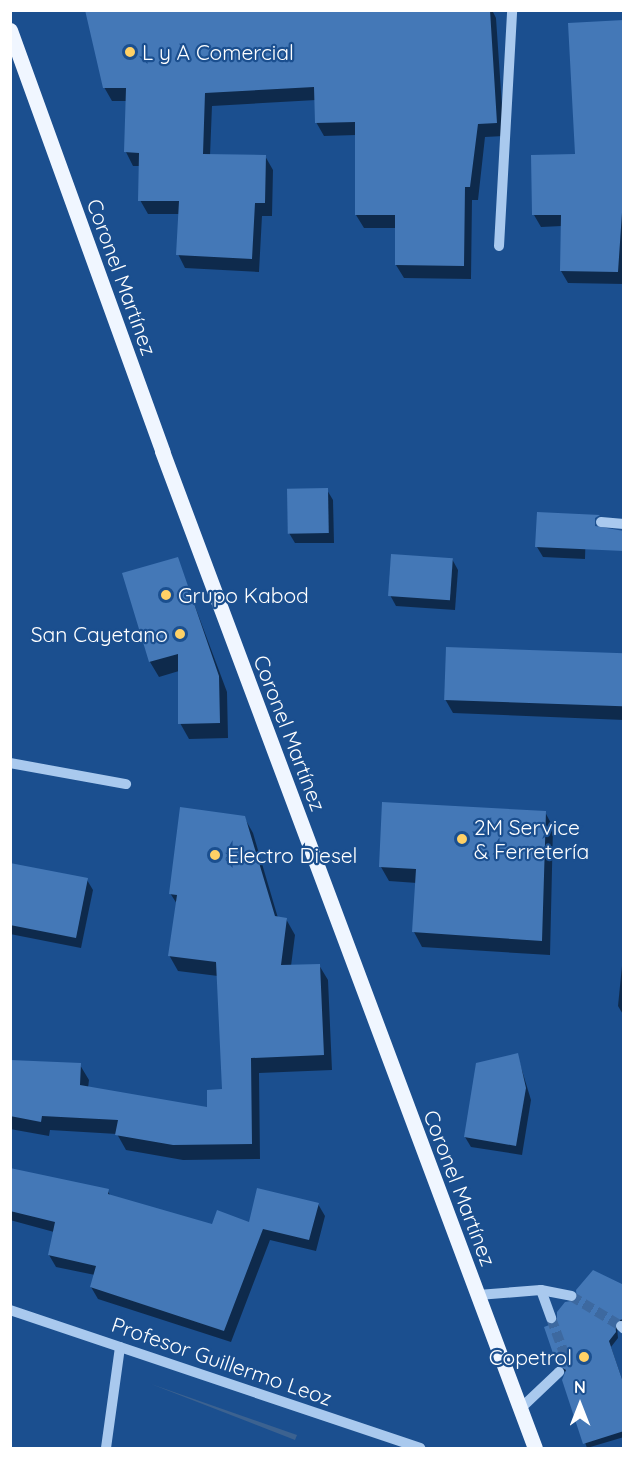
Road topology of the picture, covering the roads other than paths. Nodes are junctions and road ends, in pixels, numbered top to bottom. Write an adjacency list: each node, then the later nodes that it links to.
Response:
1 (512, 10): 3 (street)
2 (10, 30): 9 (main road, Coronel Martínez)
3 (499, 246)
4 (601, 522): 5 (street)
5 (624, 524)
6 (10, 763): 7 (street)
7 (126, 784)
8 (541, 1290): 9 (street); 10 (street); 12 (street)
9 (478, 1295): 15 (main road, Coronel Martínez)
10 (571, 1296)
11 (10, 1310): 13 (street, Profesor Guillermo Leoz)
12 (551, 1318)
13 (120, 1347): 16 (street); 17 (street, Profesor Guillermo Leoz)
14 (559, 1372): 15 (street)
15 (520, 1408): 18 (main road, Coronel Martínez)
16 (106, 1449)
17 (420, 1449)
18 (536, 1449)

